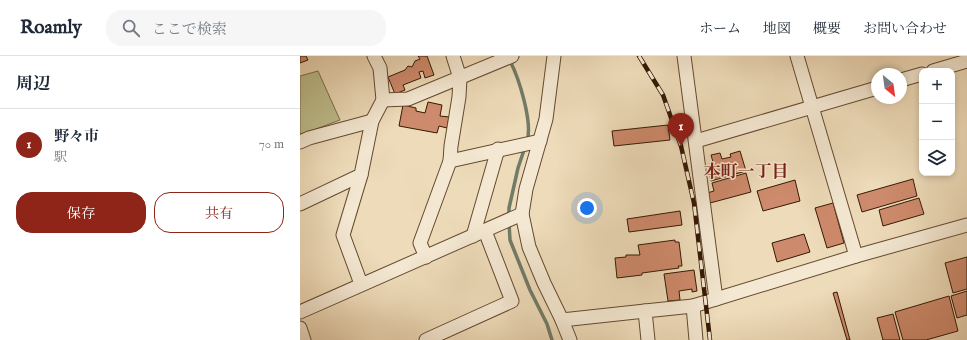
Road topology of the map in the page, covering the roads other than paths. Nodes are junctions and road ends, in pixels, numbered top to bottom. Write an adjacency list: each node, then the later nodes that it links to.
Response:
1 (374, 56): 13 (street)
2 (453, 56): 10 (street)
3 (554, 56): 17 (street)
4 (684, 56): 16 (street)
5 (797, 56): 14 (street)
6 (508, 57): 10 (street)
7 (966, 59): 8 (street)
8 (941, 68)
9 (919, 75): 11 (street)
10 (460, 78): 13 (street); 20 (street)
11 (907, 78)
12 (871, 90): 14 (street)
13 (382, 100): 15 (street)
14 (812, 107): 16 (street); 27 (street)
15 (372, 121): 18 (street); 21 (street)
16 (696, 140): 30 (street)
17 (538, 141): 19 (street); 23 (street)
18 (300, 142)
19 (498, 149): 20 (street); 26 (street)
20 (450, 161): 28 (street)
21 (361, 175): 22 (street); 29 (street)
22 (300, 204)
23 (514, 217): 25 (street); 34 (street)
24 (967, 225): 27 (street)
25 (486, 231): 26 (street); 37 (street)
26 (473, 236): 28 (street)
27 (856, 256): 30 (street)
28 (426, 257): 29 (street)
29 (361, 284): 33 (street)
30 (716, 299): 31 (street)
31 (693, 306): 32 (street); 40 (street)
32 (645, 311): 34 (street); 39 (street)
33 (300, 312)
34 (562, 320): 38 (street)
35 (300, 328): 36 (street)
36 (304, 340)
37 (426, 340)
38 (570, 340)
39 (648, 340)
40 (696, 340)

